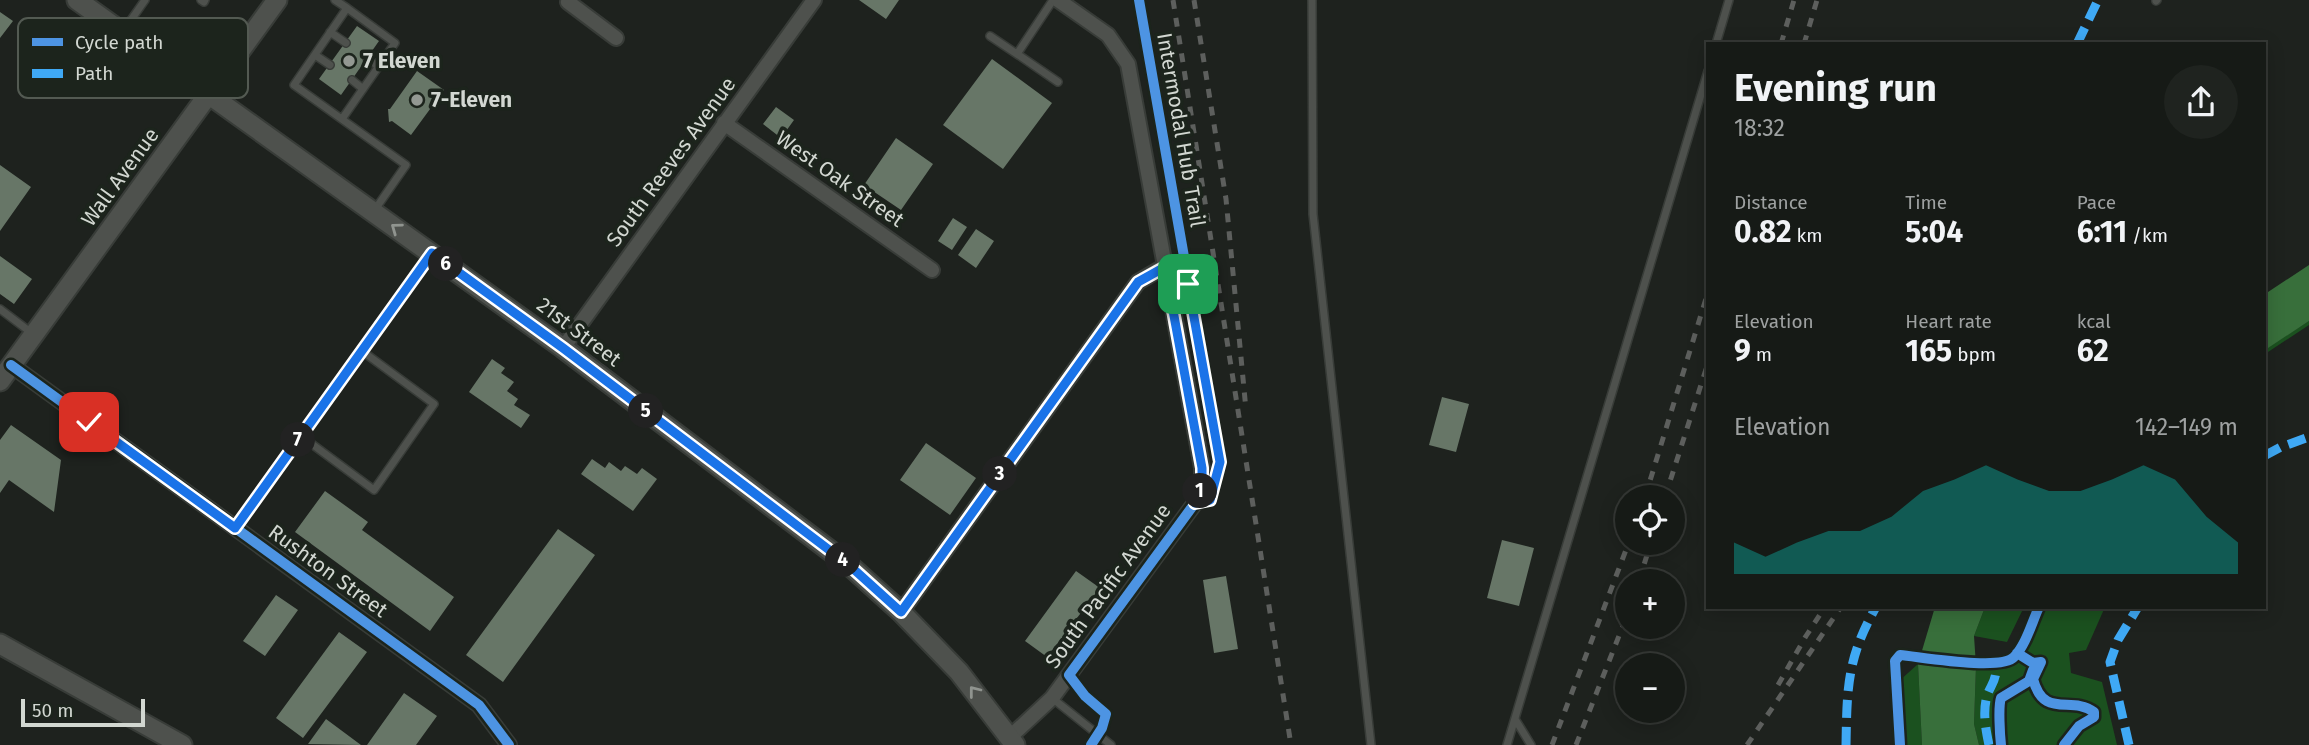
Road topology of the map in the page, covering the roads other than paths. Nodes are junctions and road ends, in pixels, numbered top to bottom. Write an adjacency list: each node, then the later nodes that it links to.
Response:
1 (77, 0): 12 (main road, 21st Street)
2 (145, 0): 13 (lane)
3 (277, 0): 17 (main road, Wall Avenue)
4 (335, 0): 11 (lane)
5 (569, 0): 16 (street)
6 (814, 0): 32 (street, South Reeves Avenue)
7 (1052, 0): 20 (lane)
8 (1058, 0): 35 (street, South Pacific Avenue)
9 (1312, 0): 52 (lane)
10 (1729, 0): 18 (lane)
11 (347, 8): 14 (lane); 24 (lane)
12 (101, 18)
13 (132, 18)
14 (330, 32): 19 (lane); 21 (lane)
15 (990, 36): 20 (lane)
16 (616, 38)
17 (248, 40)
18 (1717, 42)
19 (345, 43)
20 (1017, 54): 27 (lane)
21 (315, 55): 23 (lane); 31 (lane)
22 (368, 58): 24 (lane)
23 (330, 65)
24 (379, 66): 28 (lane)
25 (1706, 78): 47 (lane)
26 (352, 80): 28 (lane)
27 (1058, 82)
28 (363, 89): 31 (lane)
29 (206, 98): 38 (main road, Wall Avenue)
30 (215, 98): 33 (main road, 21st Street)
31 (342, 119): 33 (lane)
32 (724, 123): 36 (street, West Oak Street); 39 (street, South Reeves Avenue)
33 (374, 212): 34 (main road, 21st Street, one-way to 33)
34 (432, 253): 39 (main road, 21st Street); 40 (lane)
35 (1165, 267): 44 (street); 46 (street, South Pacific Avenue)
36 (932, 270)
37 (0, 309): 38 (lane)
38 (34, 334): 41 (main road, Wall Avenue)
39 (563, 348): 44 (main road, 21st Street)
40 (362, 351): 42 (lane); 42 (lane)
41 (6, 373): 43 (street, Rushton Street)
42 (301, 436): 43 (lane)
43 (235, 528): 50 (street, Rushton Street)
44 (901, 612): 48 (main road, 21st Street, one-way to 44)
45 (0, 644): 49 (main road)
46 (1052, 698): 48 (street, South Pacific Avenue); 51 (lane)
47 (1515, 719): 53 (lane); 54 (lane)
48 (1013, 741)
49 (179, 744)
50 (509, 745)
51 (1111, 745)
52 (1371, 745)
53 (1507, 745)
54 (1531, 745)

